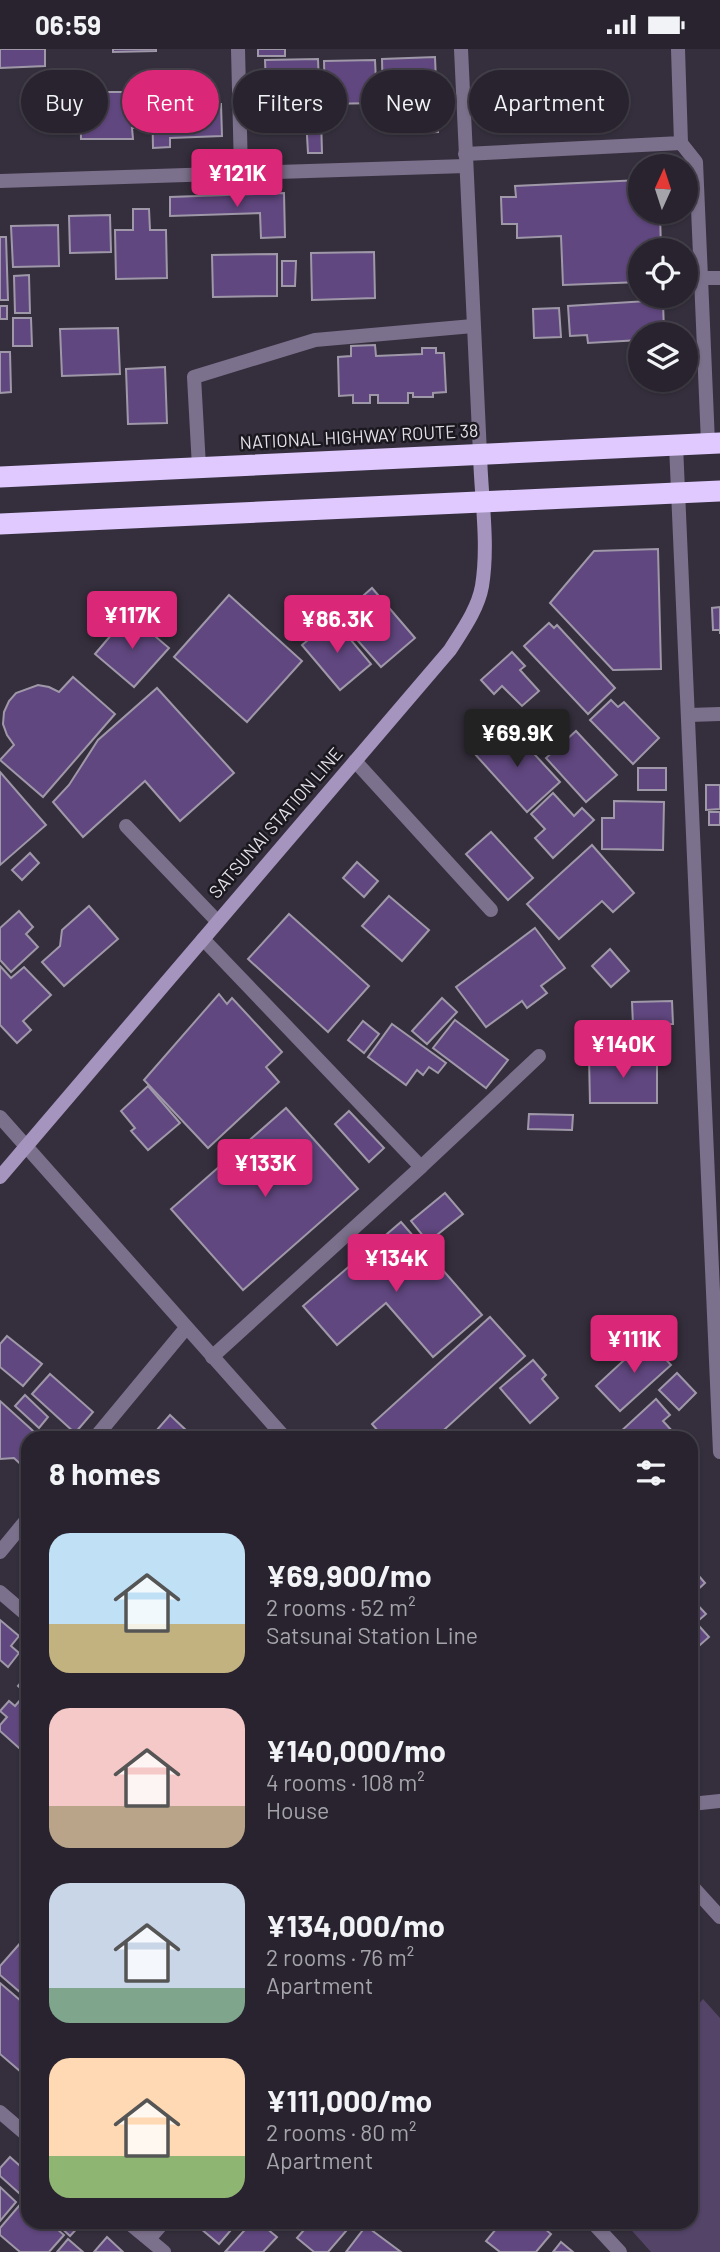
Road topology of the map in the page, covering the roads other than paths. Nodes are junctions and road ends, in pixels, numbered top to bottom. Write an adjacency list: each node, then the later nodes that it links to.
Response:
1 (238, 49): 6 (street)
2 (461, 49): 5 (street)
3 (678, 49): 4 (street)
4 (681, 143): 5 (street); 8 (street)
5 (465, 160): 6 (street); 10 (street)
6 (241, 171): 7 (street)
7 (0, 181)
8 (701, 278): 9 (street); 11 (street)
9 (720, 278)
10 (473, 326): 13 (street); 14 (street)
11 (714, 443): 12 (highway, NATIONAL HIGHWAY ROUTE 38)
12 (676, 445): 13 (highway, NATIONAL HIGHWAY ROUTE 38); 17 (street)
13 (480, 454): 14 (highway, NATIONAL HIGHWAY ROUTE 38); 18 (main road, SATSUNAI STATION LINE)
14 (199, 467): 15 (highway, NATIONAL HIGHWAY ROUTE 38)
15 (0, 477)
16 (720, 491): 17 (highway)
17 (679, 493): 18 (highway); 21 (street)
18 (482, 504): 19 (highway); 22 (main road, SATSUNAI STATION LINE)
19 (0, 524)
20 (720, 714): 21 (street)
21 (689, 715): 36 (street)
22 (355, 761): 24 (street); 25 (main road, SATSUNAI STATION LINE)
23 (126, 826): 25 (street)
24 (491, 910)
25 (217, 921): 26 (main road, SATSUNAI STATION LINE)
26 (203, 939): 29 (main road, SATSUNAI STATION LINE); 30 (street)
27 (539, 1056): 30 (street)
28 (0, 1117): 29 (street)
29 (26, 1146): 31 (main road, SATSUNAI STATION LINE); 32 (street)
30 (421, 1167): 33 (street)
31 (0, 1177)
32 (186, 1328): 33 (street); 34 (street)
33 (212, 1357): 35 (street)
34 (101, 1431)
35 (279, 1431)
36 (720, 1452)
37 (21, 1526): 38 (street)
38 (0, 1552)
39 (0, 1592): 40 (street)
40 (21, 1610)
41 (720, 1801): 42 (street)
42 (698, 1803)
43 (698, 1893): 44 (street)
44 (720, 1917)
45 (0, 2112): 46 (street)
46 (21, 2130)
47 (136, 2229): 50 (street)
48 (158, 2229): 50 (street)
49 (599, 2229): 52 (street)
50 (149, 2239): 51 (street)
51 (164, 2252)
52 (620, 2252)

